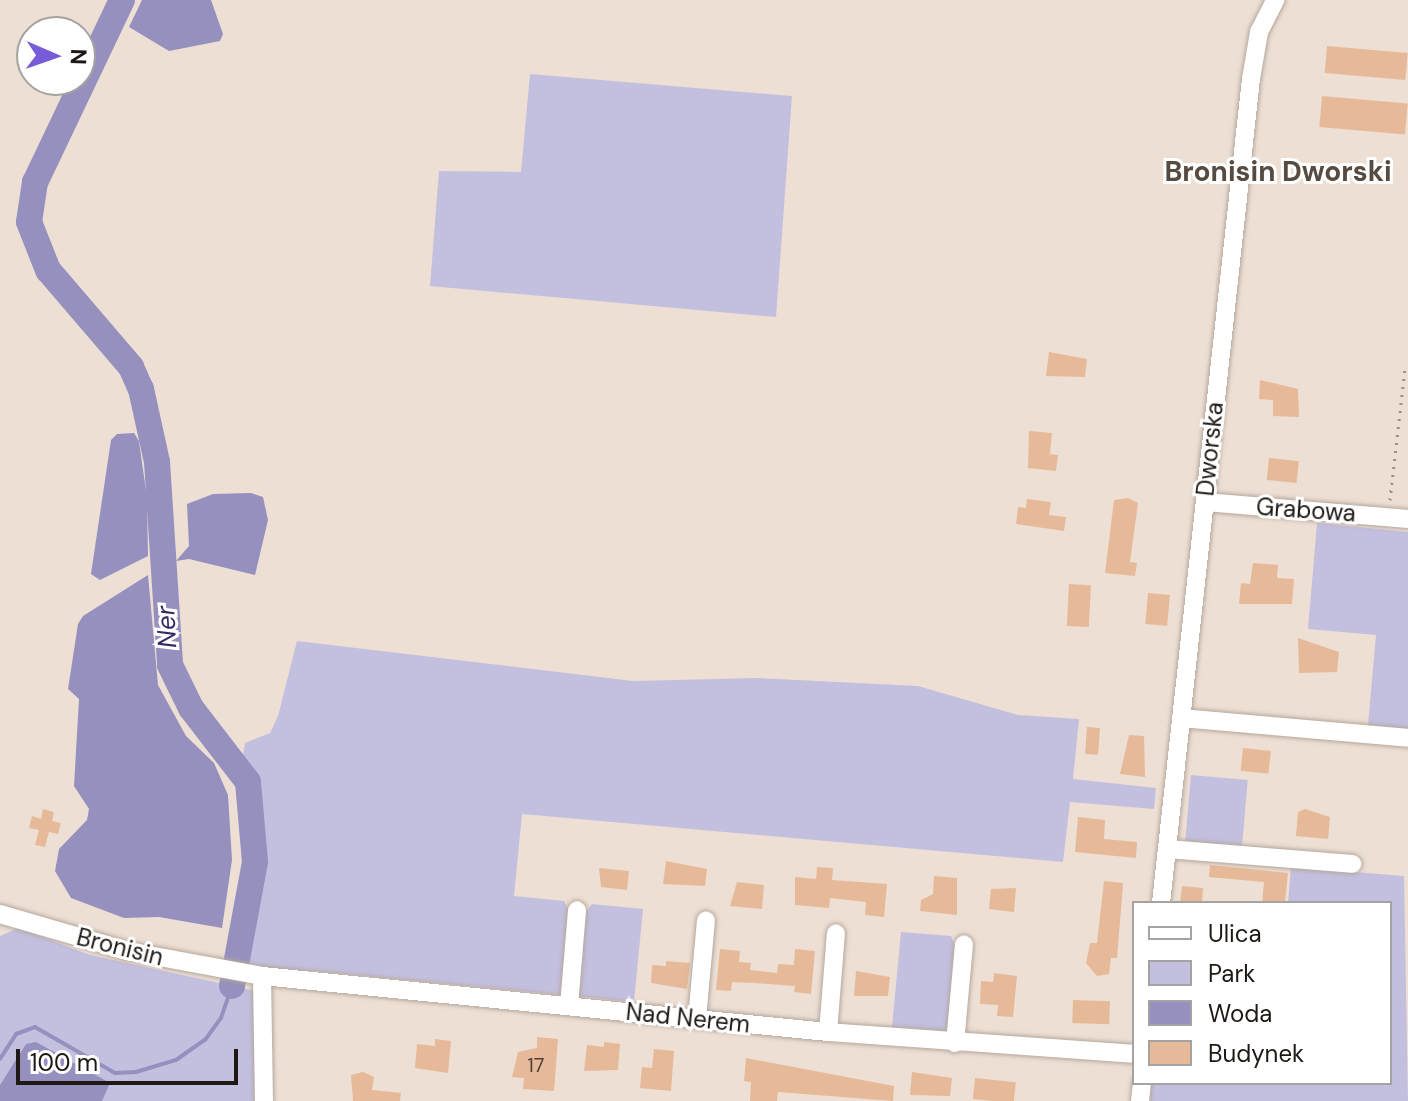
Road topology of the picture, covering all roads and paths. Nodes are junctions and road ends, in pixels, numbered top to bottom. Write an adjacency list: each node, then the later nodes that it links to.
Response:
1 (1275, 0): 3 (street, Dworska)
2 (1405, 369): 4 (path)
3 (1205, 502): 4 (street, Grabowa); 6 (street, Dworska)
4 (1388, 516): 5 (street, Grabowa)
5 (1408, 519)
6 (1181, 718): 7 (street); 8 (street, Dworska)
7 (1408, 738)
8 (1167, 849): 9 (street); 10 (street, Dworska)
9 (1352, 864)
10 (1161, 901)
11 (577, 910): 18 (street)
12 (2, 918): 16 (street, Bronisin)
13 (706, 920): 19 (street)
14 (836, 933): 20 (street)
15 (964, 944): 21 (street)
16 (235, 971): 17 (street, Nad Nerem)
17 (262, 976): 18 (street, Nad Nerem); 23 (street)
18 (569, 1006): 19 (street, Nad Nerem)
19 (697, 1019): 20 (street, Nad Nerem)
20 (828, 1032): 21 (street, Nad Nerem)
21 (955, 1043): 22 (street, Nad Nerem)
22 (1132, 1054)
23 (264, 1101)

